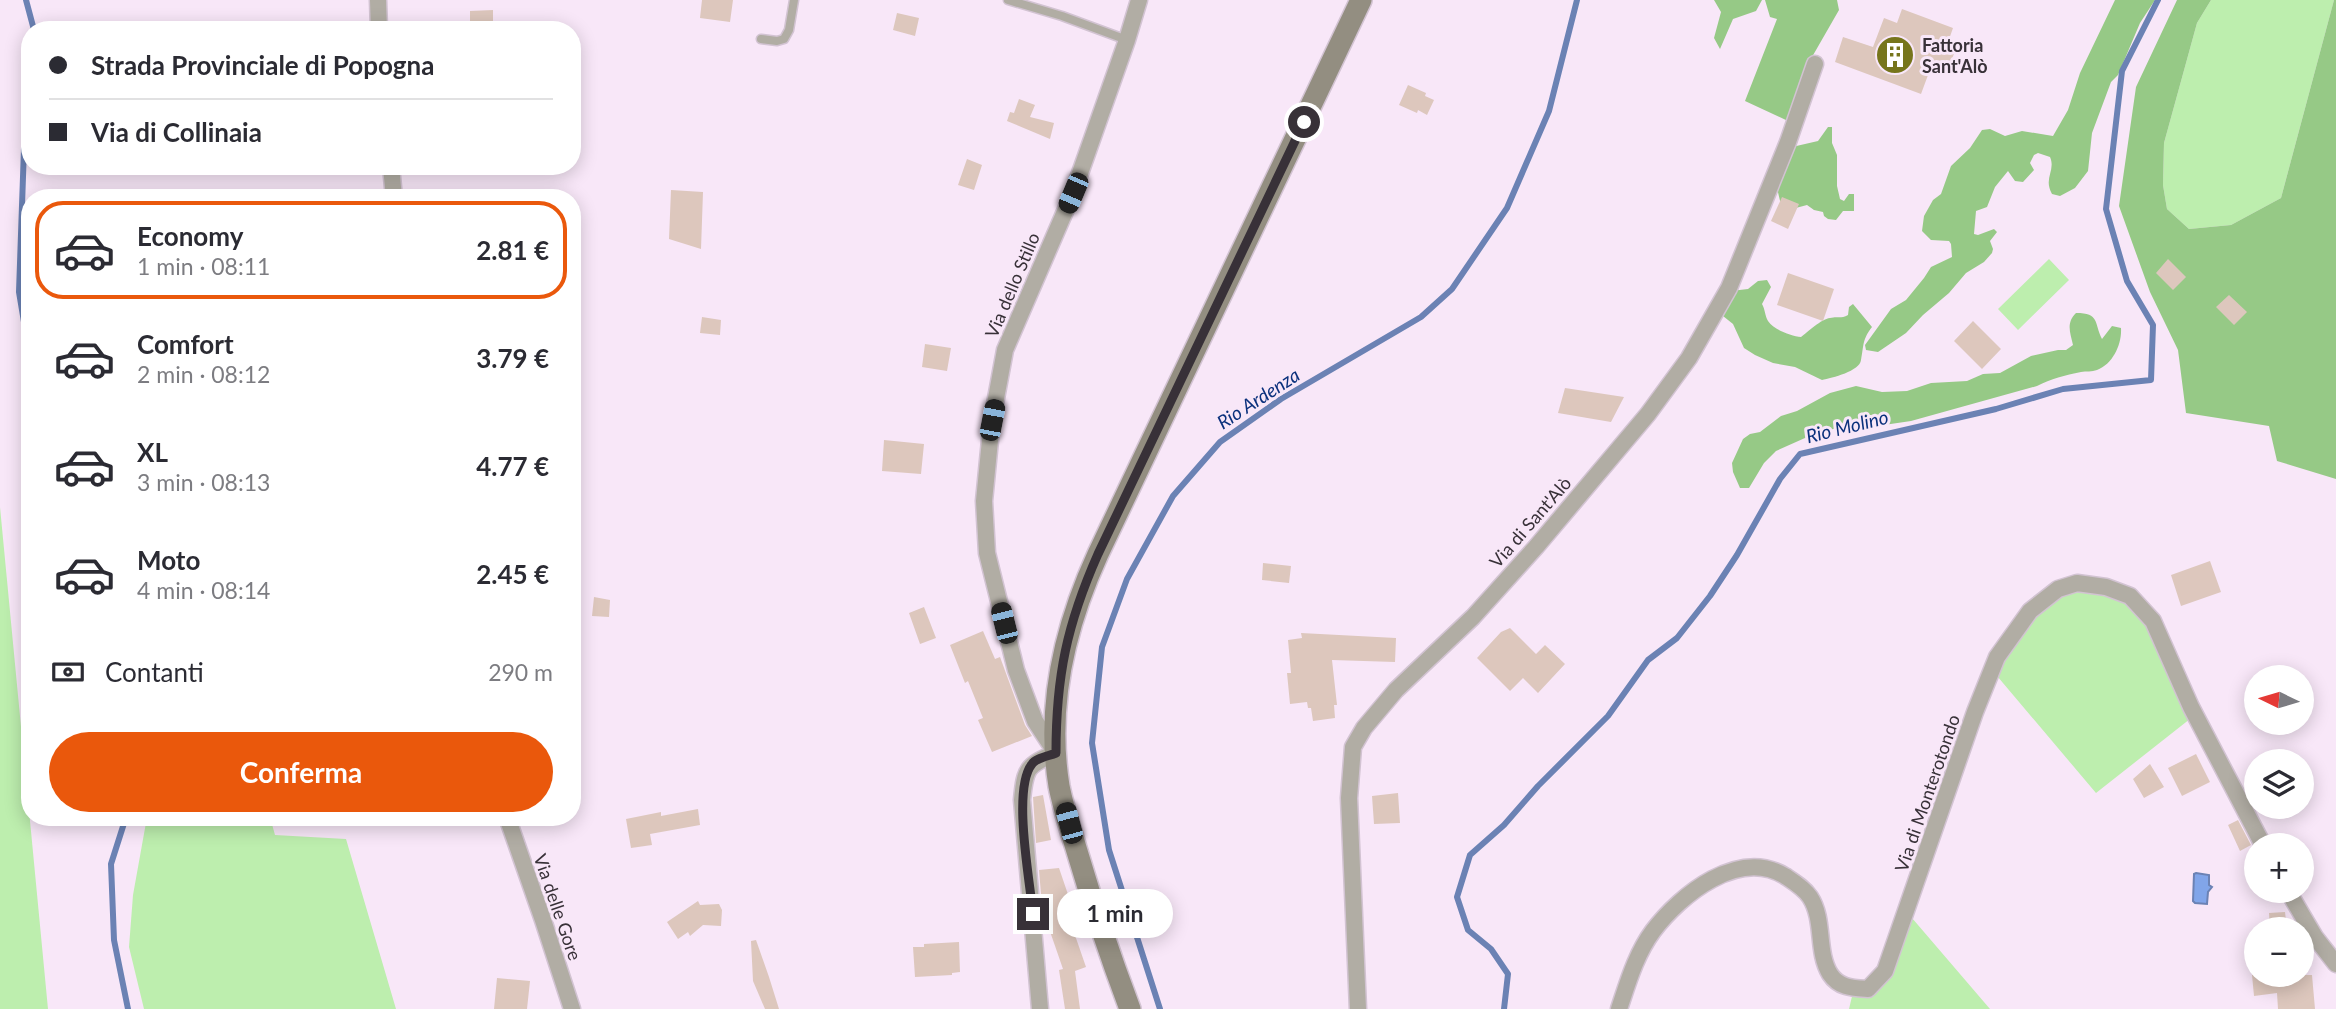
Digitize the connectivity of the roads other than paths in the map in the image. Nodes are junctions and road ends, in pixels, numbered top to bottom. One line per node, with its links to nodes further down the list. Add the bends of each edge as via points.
1 (378, 0): 6 (street)
2 (794, 0): 7 (lane, via 784,39)
3 (1008, 0): 8 (lane)
4 (1139, 0): 8 (street, Via dello Stillo)
5 (1361, 0): 10 (main road, via 1092,567 1058,681)
6 (379, 21)
7 (761, 38)
8 (1127, 40): 10 (street, Via dello Stillo, via 1073,193 1005,350 992,420 984,501 987,553 1016,670 1035,721)
9 (1815, 64): 18 (street, Via di Sant'Alò, via 1729,288 1689,358 1535,547 1473,617 1396,691 1353,747 1349,798)
10 (1056, 753): 16 (street, via 1033,762 1021,800); 17 (main road, via 1059,787 1095,913)
11 (510, 826): 15 (street, Via delle Gore)
12 (2257, 833): 19 (street, Via di Monterotondo, via 2191,707 2153,621 2130,596 2077,583 2058,589 2030,611 1997,657 1885,971 1868,989 1846,988 1831,976 1823,956 1817,911 1809,896 1776,871 1754,867 1719,877 1679,903 1653,931 1636,960)
13 (2295, 903): 14 (street)
14 (2336, 964)
15 (572, 1009)
16 (1040, 1009)
17 (1130, 1009)
18 (1358, 1009)
19 (1619, 1009)

